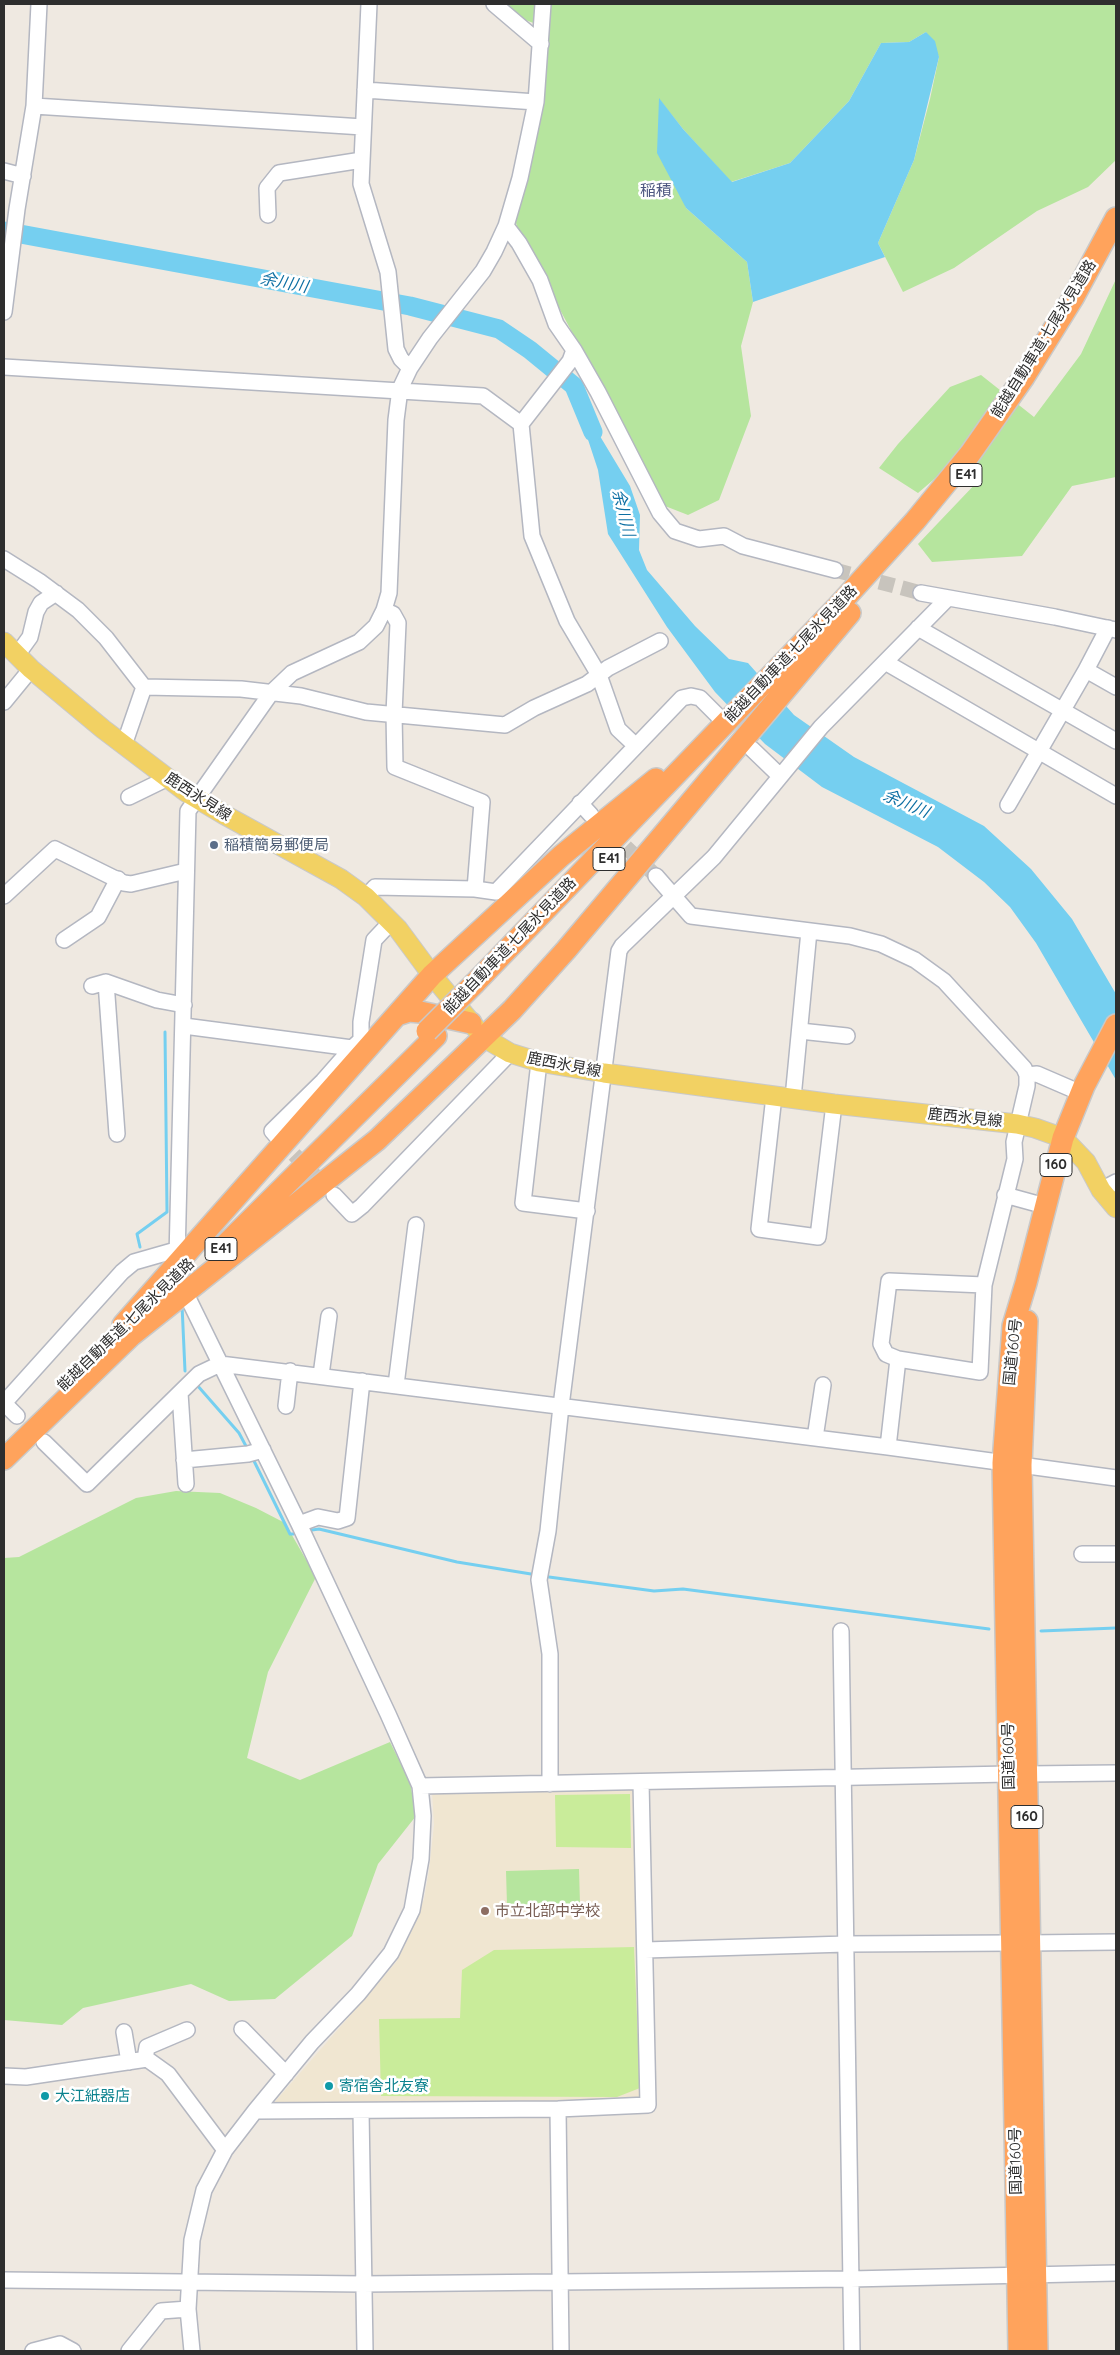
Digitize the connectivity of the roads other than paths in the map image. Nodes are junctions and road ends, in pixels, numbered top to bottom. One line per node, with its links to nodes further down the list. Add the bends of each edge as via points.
1 (39, 4): 8 (street)
2 (369, 4): 6 (street)
3 (494, 4): 5 (street)
4 (542, 4): 5 (street)
5 (541, 44): 7 (street)
6 (365, 90): 7 (street); 9 (street)
7 (536, 102): 15 (street)
8 (34, 106): 9 (street); 12 (street)
9 (363, 128): 10 (street)
10 (362, 160): 13 (street, via 279,173 267,188); 20 (street, via 361,184 388,272 396,349)
11 (4, 171): 12 (street)
12 (23, 176): 17 (street)
13 (268, 215)
14 (1116, 218): 37 (highway, 能越自動車道;七尾氷見道路 / E41, via 1073,298 1024,377 970,454)
15 (506, 226): 18 (street, via 540,280 556,324); 20 (street, via 470,289)
16 (1116, 238): 37 (highway, 能越自動車道;七尾氷見道路 / E41, via 1047,357 993,439 942,506 850,614)
17 (4, 312)
18 (572, 355): 22 (street); 24 (street, via 660,513 675,531 699,539 724,536 743,546)
19 (4, 367): 21 (street)
20 (410, 368): 21 (street)
21 (400, 389): 22 (street, via 483,396); 28 (street, via 389,592)
22 (521, 424): 36 (street, via 532,536 567,620)
23 (4, 559): 25 (street)
24 (835, 570)
25 (56, 593): 32 (street, via 41,603 30,637); 38 (street, via 106,638)
26 (921, 593): 27 (street)
27 (947, 599): 29 (street); 30 (street)
28 (384, 610): 40 (street, via 376,626 359,642 292,673); 43 (street, via 393,614 398,623)
29 (918, 628): 33 (street); 42 (street)
30 (1112, 629): 35 (street)
31 (660, 641): 36 (street)
32 (10, 648): 34 (main road, 鹿西氷見線)
33 (885, 662): 48 (street); 49 (street, via 821,727)
34 (31, 669): 41 (street); 46 (main road, 鹿西氷見線)
35 (1086, 670): 39 (street); 42 (street)
36 (598, 675): 43 (street, via 587,684 505,725); 47 (street, via 618,730)
37 (778, 685): 44 (highway, 能越自動車道;七尾氷見道路 / E41)
38 (144, 687): 40 (street); 46 (street)
39 (1116, 687)
40 (271, 693): 43 (street, via 301,696 366,712); 53 (street)
41 (4, 702)
42 (1062, 710): 45 (street); 48 (street)
43 (394, 714): 60 (street, via 395,768 482,802)
44 (737, 731): 47 (street, via 700,698 691,696 682,698); 49 (street); 67 (highway, via 561,856); 72 (highway, via 566,950 512,1010); 98 (highway, 能越自動車道;七尾氷見道路 / E41, via 478,986 286,1186)
45 (1116, 741)
46 (124, 745): 50 (main road, 鹿西氷見線)
47 (636, 746): 54 (street)
48 (1038, 752): 51 (street); 55 (street)
49 (782, 774): 61 (street, via 714,857)
50 (168, 778): 52 (street); 53 (main road, 鹿西氷見線)
51 (1116, 796)
52 (129, 797)
53 (198, 798): 57 (street, via 188,811); 63 (main road, 鹿西氷見線, via 341,878)
54 (580, 803): 56 (street); 60 (street, via 496,892)
55 (1008, 805)
56 (591, 815)
57 (186, 870): 59 (street, via 132,884); 68 (street)
58 (656, 876): 61 (street)
59 (118, 880): 62 (street, via 55,849); 66 (street, via 98,917)
60 (475, 889): 63 (street, via 375,887)
61 (674, 895): 65 (street, via 691,916); 78 (street, via 619,951)
62 (4, 896)
63 (366, 897): 64 (main road, 鹿西氷見線)
64 (391, 922): 67 (main road, 鹿西氷見線); 75 (street, via 374,940 361,1040)
65 (809, 931): 73 (street); 79 (street, via 881,944 915,960 944,981)
66 (64, 940)
67 (432, 975): 69 (highway); 72 (main road, 鹿西氷見線)
68 (184, 1005): 71 (street); 85 (street, via 99,984)
69 (397, 1015): 72 (highway, via 420,1012); 98 (highway)
70 (1116, 1025): 80 (highway, 国道160号 / 160)
71 (184, 1026): 75 (street); 109 (street, via 177,1254 134,1262 122,1272 4,1403)
72 (477, 1030): 76 (main road, 鹿西氷見線); 98 (highway, via 457,1064 377,1140)
73 (800, 1031): 74 (street); 82 (street)
74 (847, 1036)
75 (352, 1048): 86 (street, via 272,1131)
76 (510, 1053): 77 (main road, 鹿西氷見線); 89 (street, via 362,1206 352,1214)
77 (539, 1062): 78 (main road, 鹿西氷見線); 93 (street, via 523,1202)
78 (604, 1073): 81 (main road, 鹿西氷見線); 93 (street)
79 (1027, 1075): 80 (street, via 1037,1074); 84 (street)
80 (1081, 1093): 87 (highway, 国道160号 / 160)
81 (774, 1096): 82 (main road, 鹿西氷見線); 83 (street, via 759,1229 818,1237)
82 (793, 1098): 83 (main road, 鹿西氷見線)
83 (834, 1104): 84 (main road, 鹿西氷見線)
84 (1017, 1124): 87 (main road, 鹿西氷見線); 90 (street, via 1015,1159)
85 (117, 1134)
86 (278, 1138)
87 (1063, 1138): 88 (main road, 鹿西氷見線); 91 (highway, 国道160号 / 160)
88 (1109, 1186): 92 (main road, 鹿西氷見線)
89 (334, 1195)
90 (1005, 1195): 91 (street); 95 (street)
91 (1045, 1206): 117 (highway, 国道160号 / 160, via 1026,1283 1027,1329)
92 (1116, 1208)
93 (586, 1211): 108 (street)
94 (416, 1225): 104 (street)
95 (984, 1285): 99 (street, via 980,1372); 99 (street, via 889,1281 881,1344 886,1354)
96 (188, 1298): 100 (street)
97 (329, 1316): 102 (street)
98 (126, 1332): 112 (highway, 能越自動車道;七尾氷見道路 / E41); 115 (highway, 能越自動車道;七尾氷見道路 / E41)
99 (898, 1359): 113 (street)
100 (220, 1364): 101 (street); 106 (street, via 199,1374); 114 (street)
101 (290, 1371): 102 (street); 107 (street)
102 (321, 1375): 103 (street)
103 (362, 1381): 104 (street); 120 (street, via 347,1518 338,1521 318,1517)
104 (396, 1385): 108 (street)
105 (823, 1385): 110 (street)
106 (180, 1393): 111 (street, via 87,1484); 116 (street)
107 (286, 1406)
108 (561, 1406): 110 (street); 128 (street, via 548,1531 539,1580 550,1654)
109 (17, 1416)
110 (815, 1438): 113 (street)
111 (44, 1442)
112 (4, 1445)
113 (888, 1447): 117 (street)
114 (263, 1450): 116 (street); 120 (street)
115 (4, 1459)
116 (184, 1460): 119 (street)
117 (1012, 1464): 118 (street); 125 (highway, 国道160号 / 160)
118 (1116, 1478)
119 (186, 1484)
120 (299, 1524): 129 (street)
121 (1082, 1554): 122 (street)
122 (1116, 1554)
123 (842, 1631): 126 (street)
124 (1116, 1773): 125 (street)
125 (1018, 1774): 126 (street); 131 (highway, 国道160号 / 160)
126 (844, 1778): 127 (street); 132 (street)
127 (641, 1782): 128 (street); 133 (street)
128 (550, 1784): 129 (street)
129 (420, 1786): 139 (street, via 423,1816 421,1859 412,1910 391,1953)
130 (1116, 1942): 131 (street)
131 (1020, 1943): 132 (street); 146 (highway, 国道160号 / 160)
132 (846, 1944): 133 (street); 147 (street)
133 (645, 1950): 141 (street, via 648,2105)
134 (242, 2029): 139 (street)
135 (187, 2030): 137 (street, via 147,2047)
136 (124, 2032): 138 (street)
137 (145, 2059): 138 (street); 144 (street, via 168,2074)
138 (129, 2062): 140 (street, via 26,2077)
139 (286, 2074): 143 (street)
140 (4, 2076)
141 (558, 2109): 142 (street); 150 (street)
142 (360, 2110): 143 (street); 151 (street)
143 (255, 2111): 144 (street)
144 (225, 2150): 149 (street, via 204,2190 192,2240)
145 (1116, 2273): 146 (street)
146 (1027, 2275): 147 (street); 160 (highway, 国道160号 / 160); 161 (highway, 国道160号 / 160)
147 (850, 2279): 150 (street); 159 (street)
148 (4, 2280): 149 (street)
149 (188, 2282): 151 (street); 152 (street)
150 (560, 2282): 151 (street); 158 (street)
151 (363, 2284): 157 (street)
152 (188, 2309): 155 (street, via 161,2311); 156 (street)
153 (33, 2351): 154 (street, via 60,2344)
154 (73, 2351)
155 (129, 2351)
156 (192, 2351)
157 (365, 2351)
158 (561, 2351)
159 (852, 2351)
160 (1019, 2351)
161 (1037, 2351)

